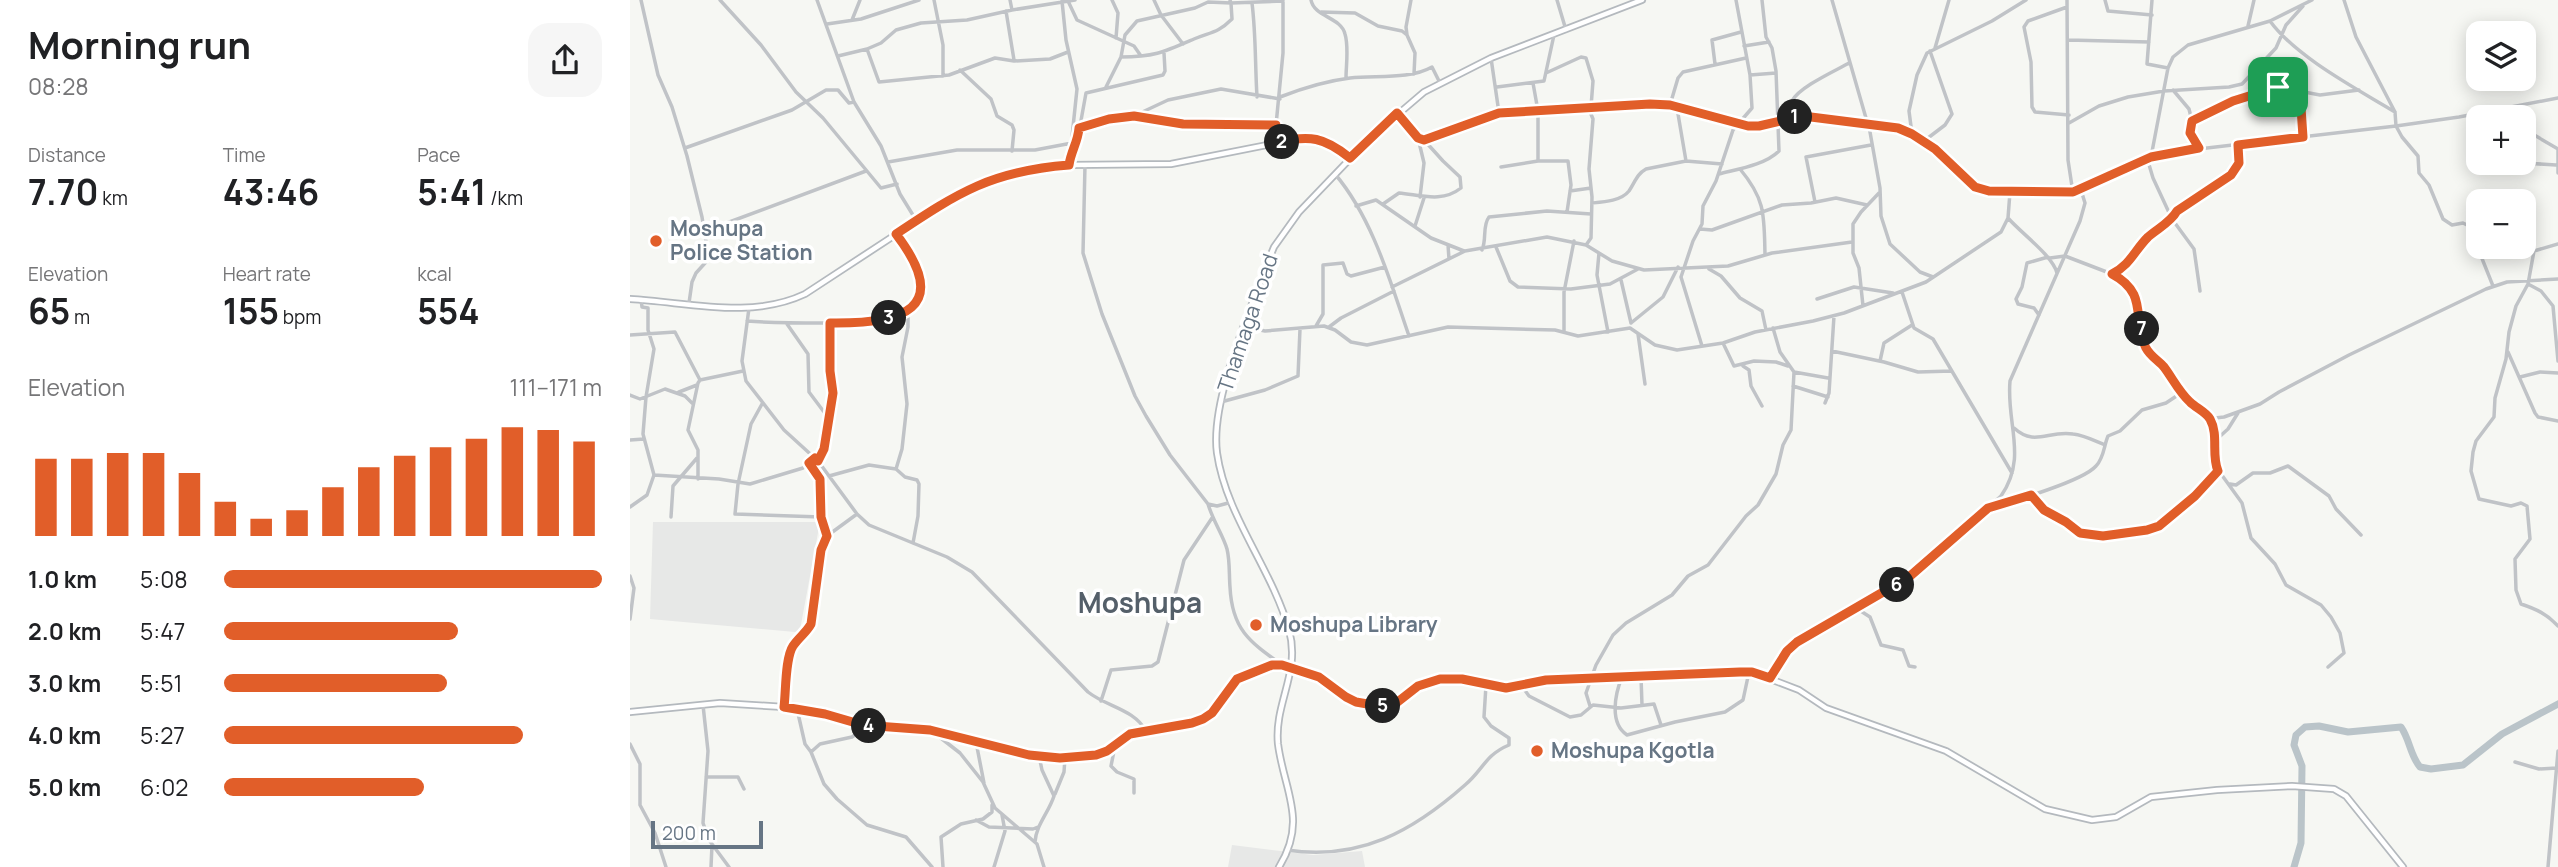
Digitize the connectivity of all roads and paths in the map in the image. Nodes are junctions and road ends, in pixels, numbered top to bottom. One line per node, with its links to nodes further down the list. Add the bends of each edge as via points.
1 (641, 0): 120 (street, via 659,75)
2 (720, 0): 89 (street)
3 (817, 0): 42 (street)
4 (860, 0): 39 (street)
5 (916, 0): 39 (street)
6 (934, 0): 41 (street)
7 (1010, 0): 35 (street)
8 (1075, 0): 30 (street)
9 (1112, 0): 49 (street, via 1118,15)
10 (1154, 0): 37 (street)
11 (1311, 0): 36 (street)
12 (1411, 0): 47 (street)
13 (1558, 0): 44 (street)
14 (1622, 0): 34 (street)
15 (1642, 0): 34 (street, Thamaga Road)
16 (1736, 0): 45 (street)
17 (1762, 0): 52 (street)
18 (1832, 0): 67 (street)
19 (1950, 0): 57 (street)
20 (2026, 0): 57 (street)
21 (2067, 0): 33 (street)
22 (2105, 0): 38 (street, via 2108,11)
23 (2152, 0): 38 (street)
24 (2255, 0): 43 (street)
25 (2312, 0): 32 (street)
26 (2344, 0): 95 (street, via 2356,37)
27 (1062, 1): 30 (street); 35 (street); 59 (street)
28 (1230, 1): 31 (street); 37 (street, via 1212,1); 54 (street, via 1232,19 1219,31)
29 (1283, 1): 31 (street); 86 (street)
30 (1068, 2): 49 (street, via 1077,20)
31 (1252, 3): 85 (street)
32 (2303, 6): 40 (street); 48 (street)
33 (2067, 7): 50 (street); 98 (street, via 2028,21 2024,27 2032,107 2035,112)
34 (1621, 8): 44 (street, Thamaga Road)
35 (1009, 10): 41 (street, via 985,18); 66 (street)
36 (1321, 12): 47 (street, via 1355,13); 76 (street, via 1345,33)
37 (1161, 15): 51 (street, via 1135,22); 54 (street)
38 (2152, 15): 53 (street)
39 (852, 20): 42 (street)
40 (2270, 21): 43 (street); 48 (street)
41 (940, 22): 56 (street, via 896,30); 75 (street)
42 (827, 24): 61 (street)
43 (2248, 26): 69 (street, via 2188,45)
44 (1566, 30): 46 (street, Thamaga Road)
45 (1741, 32): 55 (street); 68 (street, via 1712,40)
46 (1554, 34): 64 (street, Thamaga Road); 71 (street)
47 (1407, 35): 73 (street, via 1415,53)
48 (2281, 36): 81 (street, via 2276,48 2242,84); 82 (street)
49 (1116, 38): 51 (street)
50 (2068, 40): 53 (street); 98 (street)
51 (1124, 41): 62 (street); 63 (street)
52 (1769, 42): 55 (street); 72 (street)
53 (2149, 42): 69 (street, via 2147,64)
54 (1183, 44): 60 (street)
55 (1744, 46): 65 (street)
56 (867, 49): 61 (street); 75 (street, via 879,82)
57 (1935, 49): 58 (street)
58 (1930, 51): 110 (street, via 1912,93); 115 (street, via 1952,114)
59 (1069, 52): 66 (street, via 1053,59); 119 (street, via 1077,89)
60 (1164, 53): 63 (street); 79 (street, via 1163,75)
61 (838, 56): 88 (street)
62 (1121, 57): 63 (street); 79 (street)
63 (1142, 57)
64 (1491, 58): 77 (street, Thamaga Road); 80 (street)
65 (1746, 58): 68 (street); 74 (street)
66 (1014, 61): 70 (street, via 995,58)
67 (1849, 63): 101 (street, via 1795,96); 106 (street)
68 (1715, 64): 90 (street, via 1680,74)
69 (2168, 68): 83 (street)
70 (960, 70): 75 (street); 123 (street, via 991,99 996,116 1012,125)
71 (1546, 73): 78 (street, via 1544,81); 92 (street, via 1586,58 1593,81)
72 (1776, 73): 74 (street); 102 (street)
73 (1414, 74): 76 (street); 77 (street, via 1433,67)
74 (1750, 75): 104 (street, via 1752,108)
75 (943, 76)
76 (1346, 78): 86 (street)
77 (1440, 83): 96 (street, Thamaga Road)
78 (1533, 83): 80 (street); 94 (street)
79 (1106, 87): 109 (street, via 1086,93)
80 (1497, 87): 97 (street)
81 (2173, 90): 83 (street); 103 (street, via 2187,105)
82 (2359, 90): 84 (street, via 2320,96); 95 (street)
83 (2164, 91): 105 (street, via 2099,106); 125 (street)
84 (2300, 93): 103 (street, via 2278,87 2233,101); 112 (street)
85 (1257, 96): 86 (street); 100 (street, via 1221,89 1168,100)
86 (1280, 98): 107 (street)
87 (2558, 98): 91 (street)
88 (854, 102): 89 (street, via 833,89); 128 (street)
89 (806, 103): 120 (street); 136 (street)
90 (1670, 105): 92 (street); 93 (street)
91 (2516, 105)
92 (1590, 107): 94 (street); 141 (street)
93 (1677, 107): 104 (street); 127 (street)
94 (1538, 111): 97 (street); 126 (street)
95 (2395, 112): 108 (street)
96 (1397, 113): 113 (street); 124 (street, Thamaga Road)
97 (1499, 113): 114 (street)
98 (2069, 115): 105 (street)
99 (2466, 115): 108 (street)
100 (1134, 116): 107 (street, via 1183,124); 109 (street)
101 (1788, 118): 102 (street); 106 (street)
102 (1777, 121): 104 (street, via 1759,126); 135 (street, via 1778,153)
103 (2192, 121): 121 (street, via 2190,133)
104 (1737, 123): 129 (street)
105 (2069, 123): 146 (street)
106 (1868, 124): 110 (street); 117 (street)
107 (1276, 125): 116 (street)
108 (2396, 126): 112 (street); 190 (street, via 2416,151 2419,173 2443,219 2448,224 2469,226)
109 (1079, 128): 119 (street)
110 (1912, 134): 115 (street)
111 (2536, 136): 122 (street)
112 (2303, 137): 118 (street)
113 (1418, 138): 114 (street); 147 (street, via 1424,163)
114 (1424, 140): 147 (street, via 1461,177 1462,184 1456,192)
115 (1924, 141): 145 (street, via 1975,187)
116 (1278, 142): 124 (street, via 1317,139); 132 (street, via 1171,164)
117 (1871, 145): 144 (street); 148 (street, via 1806,158)
118 (2238, 145): 121 (street); 157 (street, via 2239,163 2231,175 2178,210)
119 (1072, 146): 123 (street); 131 (street)
120 (685, 148): 161 (street)
121 (2199, 148): 125 (street)
122 (2558, 150): 133 (street)
123 (1012, 151): 128 (street, via 957,150)
124 (1350, 158): 138 (street, Thamaga Road)
125 (2149, 158): 142 (street); 157 (street)
126 (1538, 161): 134 (street); 143 (street, via 1568,161)
127 (1686, 161): 129 (street); 149 (street, via 1643,170 1622,197)
128 (888, 162): 140 (street)
129 (1723, 164): 139 (street)
130 (2536, 164): 133 (street)
131 (1069, 165): 132 (street); 158 (street, via 991,178)
132 (1085, 165): 275 (street, via 1083,253 1102,314 1146,416)
133 (2556, 165): 137 (street)
134 (1501, 167)
135 (1740, 169): 139 (street); 153 (street, via 1757,192)
136 (866, 171): 140 (street, via 881,188); 161 (street)
137 (2558, 173)
138 (1335, 174): 152 (street); 213 (street, Thamaga Road, via 1274,247)
139 (1719, 174): 160 (street, via 1703,206)
140 (897, 184): 158 (street)
141 (1591, 188): 143 (street); 149 (street)
142 (2081, 190): 146 (street); 173 (street, via 2084,212)
143 (1570, 191): 154 (street)
144 (1879, 192): 151 (street); 184 (street, via 1891,247)
145 (2010, 192): 146 (street); 156 (street)
146 (2073, 192)
147 (1422, 197): 150 (street, via 1399,193); 159 (street)
148 (1815, 202): 151 (street, via 1839,198); 153 (street)
149 (1592, 203): 155 (street)
150 (1383, 204): 152 (street, via 1374,199); 159 (street)
151 (1867, 205): 164 (street, via 1853,224)
152 (1356, 206): 176 (street)
153 (1762, 211): 160 (street, via 1716,230); 172 (street)
154 (1567, 212): 155 (street); 169 (street, via 1489,218)
155 (1591, 214): 167 (street, via 1591,238)
156 (2008, 218): 174 (street); 184 (street, via 2001,232)
157 (2172, 219): 183 (street, via 2147,238 2127,265); 195 (street, via 2197,254)
158 (916, 220): 162 (street)
159 (1415, 226): 166 (street)
160 (1700, 229): 178 (street)
161 (705, 231): 200 (street, via 706,262 696,273)
162 (896, 234): 202 (street, via 805,294); 204 (street, via 913,256 922,283)
163 (1574, 241): 167 (street); 168 (street, via 1548,237); 192 (street)
164 (1853, 242): 172 (street); 191 (street)
165 (2558, 244): 180 (street, via 2535,251)
166 (1448, 245): 170 (street); 175 (street)
167 (1586, 245): 171 (street)
168 (1496, 247): 169 (street); 192 (street, via 1515,285)
169 (1482, 250): 170 (street)
170 (1465, 251): 175 (street)
171 (1599, 253): 181 (street); 189 (street)
172 (1765, 255): 179 (street)
173 (2065, 256): 174 (street); 182 (street); 183 (street)
174 (2049, 257): 182 (street); 205 (street, via 2027,263 2016,299)
175 (1449, 259): 193 (street)
176 (1385, 267): 193 (street); 211 (street, via 1351,276 1343,263 1323,265 1323,314)
177 (1678, 267): 178 (street); 181 (street); 212 (street, via 1663,297)
178 (1686, 267): 179 (street); 225 (street, via 1681,282)
179 (1707, 267): 217 (street, via 1740,298 1762,311)
180 (2531, 268): 185 (street); 188 (street)
181 (1638, 269): 187 (street)
182 (2057, 273): 205 (street)
183 (2112, 274): 243 (street, via 2130,286 2146,347)
184 (1933, 277): 194 (street)
185 (2544, 279): 186 (street); 188 (street)
186 (2558, 279)
187 (1621, 280): 189 (street); 212 (street)
188 (2528, 282): 190 (street); 203 (street); 226 (street, via 2516,306)
189 (1598, 286): 192 (street); 219 (street)
190 (2493, 286): 252 (street)
191 (1860, 287): 196 (street); 199 (street); 201 (street)
192 (1565, 288): 218 (street)
193 (1393, 289): 214 (street); 223 (street)
194 (1902, 291): 196 (street); 210 (street)
195 (2200, 291)
196 (1896, 294): 201 (street)
197 (630, 299): 198 (street)
198 (641, 299): 200 (street); 222 (street, via 641,306 648,308)
199 (1817, 299)
200 (689, 303): 202 (street)
201 (1863, 306): 206 (street)
202 (749, 309): 207 (street)
203 (2556, 309): 231 (street)
204 (908, 311): 208 (street, via 881,320); 264 (street, via 902,357 906,404)
205 (2039, 315): 256 (street, via 2010,381)
206 (1834, 316): 215 (street); 227 (street)
207 (747, 321): 209 (street); 235 (street)
208 (830, 323): 209 (street); 254 (street, via 833,388)
209 (787, 324): 254 (street, via 808,354 809,392)
210 (1912, 325): 230 (street, via 1884,343); 234 (street, via 1933,339)
211 (1316, 326): 214 (street); 216 (street)
212 (1632, 326): 219 (street); 220 (street)
213 (1245, 327): 216 (street); 247 (street, Thamaga Road)
214 (1329, 327): 223 (street, via 1359,344)
215 (1773, 328): 217 (street); 228 (street)
216 (1300, 329): 247 (street, via 1298,376)
217 (1766, 330): 224 (street)
218 (1564, 331): 219 (street, via 1578,336); 223 (street, via 1448,327)
219 (1608, 332)
220 (1637, 332): 225 (street, via 1671,350); 240 (street)
221 (630, 335): 222 (street)
222 (650, 335): 239 (street, via 675,332); 245 (street, via 654,349)
223 (1409, 336)
224 (1723, 343): 225 (street); 232 (street, via 1732,365)
225 (1702, 346)
226 (2507, 350): 237 (street); 288 (street, via 2494,417 2476,441 2471,471 2479,499 2527,506 2530,539 2515,559 2517,593 2521,604 2536,608)
227 (1832, 351): 230 (street); 238 (street)
228 (1780, 352): 229 (street); 233 (street)
229 (1768, 361): 232 (street, via 1754,360); 233 (street)
230 (1880, 361): 234 (street, via 1918,372)
231 (2558, 361)
232 (1741, 366): 251 (street, via 1749,370 1751,386)
233 (1792, 369): 238 (street); 241 (street)
234 (1952, 370): 267 (street)
235 (743, 371): 239 (street); 250 (street)
236 (2558, 373): 237 (street)
237 (2520, 377): 255 (street, via 2536,415)
238 (1828, 378): 246 (street)
239 (699, 382): 242 (street); 248 (street)
240 (1645, 384)
241 (1793, 385): 246 (street); 296 (street, via 1790,432 1776,474 1758,505 1708,565 1618,630)
242 (677, 392): 245 (street, via 665,389); 248 (street)
243 (2181, 393): 253 (street); 260 (street, via 2142,410 2108,436)
244 (630, 395): 245 (street)
245 (646, 397): 257 (street)
246 (1828, 397): 249 (street)
247 (1221, 402): 274 (street, Thamaga Road, via 1217,453)
248 (692, 403): 261 (street, via 688,430)
249 (1825, 403)
250 (762, 404): 262 (street); 271 (street, via 751,424)
251 (1762, 406)
252 (2239, 411): 253 (street); 259 (street)
253 (2209, 416): 259 (street)
254 (827, 417): 262 (street, via 824,449)
255 (2558, 421)
256 (2012, 426): 260 (street, via 2027,437 2072,433); 267 (street)
257 (644, 439): 258 (street); 266 (street)
258 (630, 440)
259 (2216, 440): 265 (street)
260 (2105, 445): 273 (street, via 2098,463 2088,472)
261 (699, 456): 269 (street); 270 (street)
262 (816, 459): 263 (street); 268 (street)
263 (809, 463): 271 (street, via 791,473); 280 (street, via 820,479)
264 (896, 469): 268 (street, via 869,465); 284 (street, via 919,484)
265 (2218, 471): 272 (street); 273 (street, via 2159,526 2103,536 2080,533 2044,510)
266 (654, 475): 269 (street); 276 (street, via 647,495)
267 (2013, 475): 277 (street)
268 (829, 476): 278 (street)
269 (680, 478): 270 (street); 279 (street, via 671,493)
270 (698, 479): 271 (street)
271 (738, 484): 280 (street, via 737,515)
272 (2230, 485): 282 (street, via 2253,473 2288,466 2329,496); 291 (street, via 2242,503 2256,545 2275,564 2286,585 2321,605 2340,633 2343,653)
273 (2031, 495): 277 (street)
274 (1232, 502): 275 (street); 292 (street, Thamaga Road, via 1282,610 1292,644)
275 (1208, 504): 281 (street)
276 (630, 507)
277 (1988, 508): 286 (street, via 1909,577)
278 (857, 514): 283 (street); 284 (street, via 869,525)
279 (671, 517)
280 (821, 517): 283 (street)
281 (1212, 518): 289 (street, via 1227,550 1232,608 1239,627 1250,642); 300 (street, via 1184,560 1158,662 1111,670)
282 (2361, 535)
283 (827, 536): 304 (street, via 811,624 789,656)
284 (913, 543): 300 (street, via 972,572)
285 (630, 576): 287 (street, via 634,587)
286 (1856, 608): 290 (street, via 1870,617 1881,645 1902,650 1909,666); 297 (street, via 1797,642)
287 (630, 619)
288 (2558, 626)
289 (1282, 665): 292 (street); 311 (street, via 1237,679 1203,719)
290 (1915, 667)
291 (2328, 667)
292 (1292, 670): 298 (street, via 1319,677 1356,702 1379,706 1395,704 1418,686 1440,679); 334 (street, Thamaga Road, via 1278,735 1294,816)
293 (1749, 672): 295 (street); 297 (street); 308 (street, via 1743,700 1725,712)
294 (1623, 675): 295 (street); 296 (street); 305 (street)
295 (1641, 675): 302 (street)
296 (1591, 677): 299 (street); 303 (street, via 1586,696)
297 (1770, 678): 343 (street, via 1826,708 1946,751 2045,809 2092,820 2116,817 2151,797 2291,786 2334,789 2346,796)
298 (1486, 685): 299 (street); 334 (street, via 1486,722 1510,741 1485,760 1466,784 1399,833 1377,843 1312,852)
299 (1521, 685): 303 (street, via 1529,696 1566,716 1576,717)
300 (1101, 701): 311 (street, via 1137,718)
301 (703, 705): 304 (street); 307 (street); 321 (street)
302 (1642, 705): 305 (street); 308 (street, via 1655,705)
303 (1590, 706): 305 (street)
304 (784, 707): 306 (street)
305 (1616, 708): 308 (street, via 1617,723 1625,734)
306 (797, 709): 309 (street); 316 (street)
307 (630, 712)
308 (1661, 725)
309 (869, 726): 310 (street); 316 (street, via 852,737 820,744)
310 (930, 730): 312 (street); 322 (street, via 954,748)
311 (1146, 731): 314 (street, via 1130,734)
312 (976, 742): 317 (street); 322 (street)
313 (630, 744): 335 (street, via 640,764 640,805)
314 (1116, 744): 318 (street, via 1096,755); 324 (street, via 1111,766 1134,779)
315 (2558, 751): 320 (street)
316 (811, 752): 338 (street, via 824,784 843,806 872,827 906,837)
317 (1039, 756): 318 (street); 325 (street)
318 (1065, 757): 325 (street)
319 (2515, 762): 320 (street)
320 (2557, 769): 344 (street)
321 (706, 777): 323 (street, via 738,777); 333 (street, via 703,823)
322 (984, 785): 326 (street)
323 (744, 789)
324 (1134, 793)
325 (1054, 796): 331 (street)
326 (992, 804): 327 (street); 328 (street, via 990,814)
327 (1002, 815): 329 (street); 330 (street)
328 (976, 820): 329 (street, via 989,827); 339 (street, via 942,836)
329 (1004, 826): 330 (street); 340 (street)
330 (1015, 827): 331 (street); 332 (street)
331 (1038, 827): 332 (street)
332 (1035, 842): 341 (street)
333 (712, 845): 336 (street); 337 (street)
334 (1287, 850): 342 (street, Thamaga Road)
335 (666, 867)
336 (711, 867)
337 (729, 867)
338 (932, 867)
339 (943, 867)
340 (993, 867)
341 (1044, 867)
342 (1279, 867)
343 (2403, 867)
344 (2548, 867)

